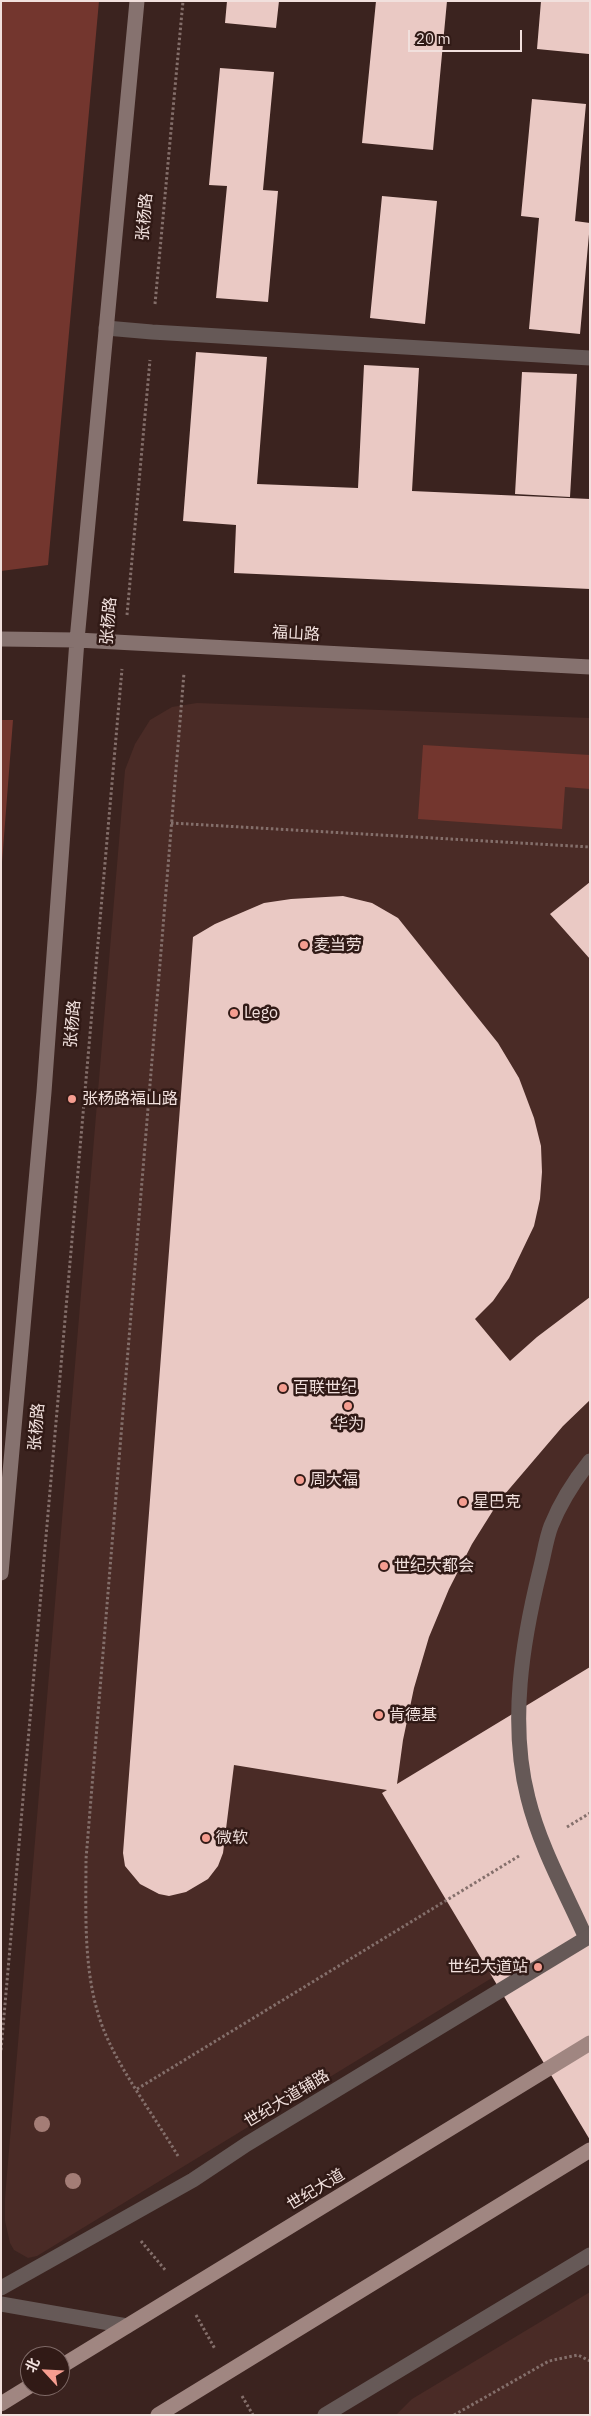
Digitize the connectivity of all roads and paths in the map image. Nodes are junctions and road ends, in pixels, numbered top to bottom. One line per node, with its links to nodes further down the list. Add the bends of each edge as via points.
1 (137, 1): 3 (main road, 张杨路)
2 (183, 1): 4 (path, 张杨路)
3 (106, 328): 4 (street); 7 (main road, 张杨路)
4 (152, 332): 5 (street); 8 (path, 张杨路)
5 (590, 358)
6 (1, 639): 7 (main road, 福山路)
7 (77, 640): 8 (main road, 福山路); 14 (main road, 张杨路, via 44,1092)
8 (125, 642): 9 (main road, 福山路); 19 (path, 张杨路)
9 (186, 646): 10 (main road, 福山路); 11 (path)
10 (590, 667)
11 (171, 823): 12 (path); 20 (path, via 86,1859 86,1932 94,1997 109,2042)
12 (590, 847)
13 (590, 1460): 16 (street, via 569,1489 551,1527 531,1607 519,1692 522,1765 528,1798)
14 (1, 1573)
15 (590, 1813): 16 (path)
16 (543, 1842): 17 (street); 20 (path)
17 (588, 1937): 22 (street, 世纪大道辅路)
18 (590, 2043): 26 (main road, 世纪大道)
19 (1, 2050)
20 (137, 2089): 22 (path)
21 (590, 2150): 31 (main road)
22 (193, 2180): 24 (street, 世纪大道辅路)
23 (590, 2255): 32 (street)
24 (1, 2288)
25 (1, 2304): 26 (street)
26 (127, 2326): 27 (main road, 世纪大道)
27 (70, 2361)
28 (590, 2361): 33 (path, via 578,2355 549,2361)
29 (20, 2392): 30 (main road)
30 (1, 2404)
31 (158, 2415)
32 (325, 2415)
33 (454, 2415)

